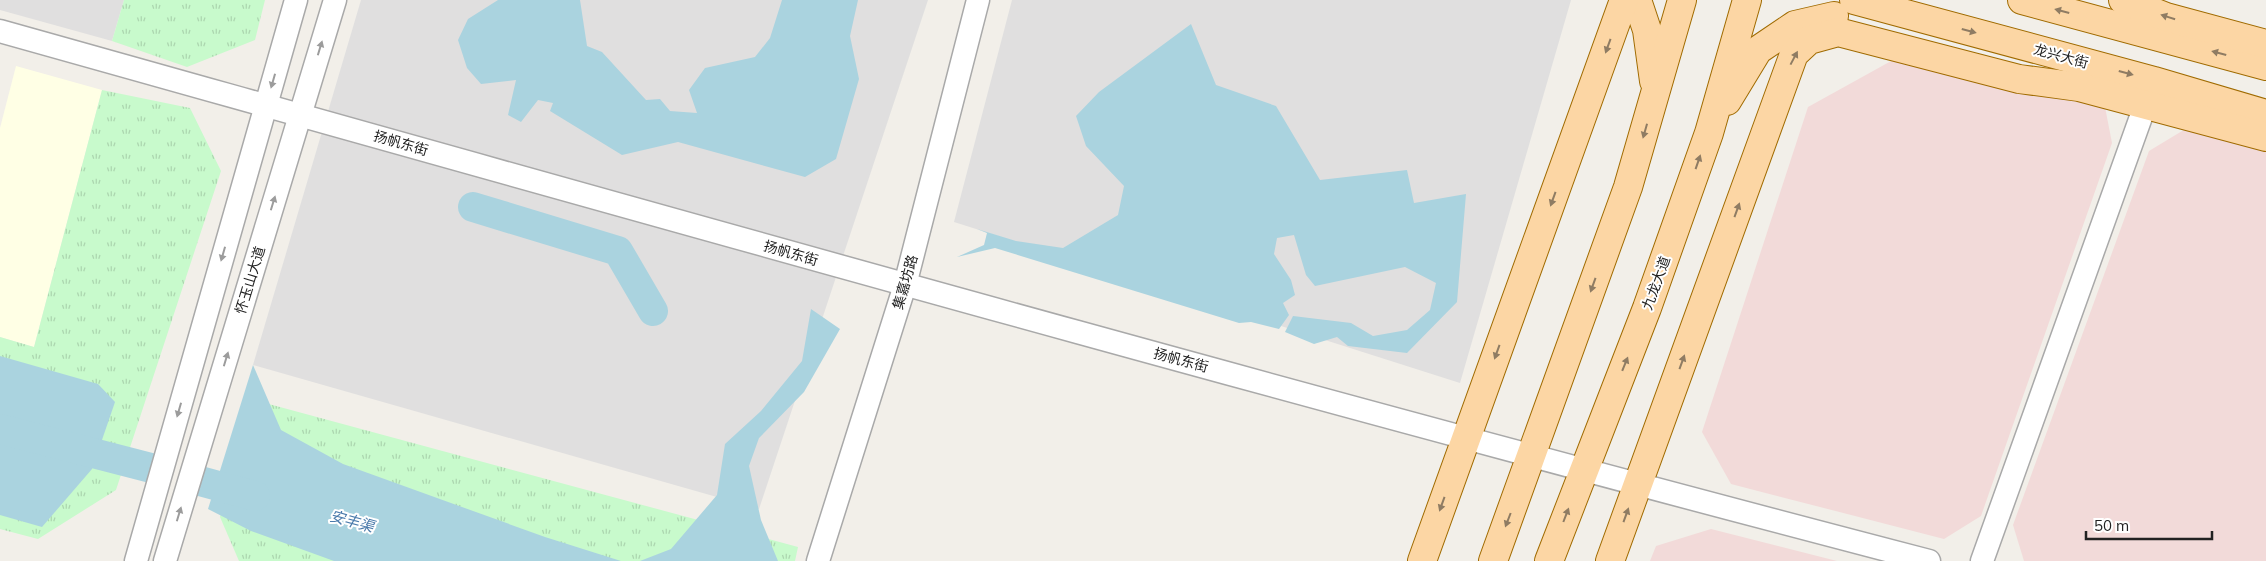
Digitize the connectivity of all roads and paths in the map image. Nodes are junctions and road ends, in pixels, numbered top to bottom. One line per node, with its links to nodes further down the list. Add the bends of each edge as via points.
1 (296, 0): 17 (street, one-way to 17)
2 (335, 0): 19 (street, 怀玉山大道, one-way to 2)
3 (978, 0): 22 (street, 集嘉坊路)
4 (1624, 0): 23 (main road, one-way to 23)
5 (1637, 0): 15 (main road, via 1647,30)
6 (1682, 0): 15 (main road)
7 (1747, 0): 20 (main road, 九龙大道)
8 (1854, 0): 11 (main road, 龙兴大街)
9 (2022, 0): 14 (main road, one-way to 9)
10 (2123, 0): 13 (main road, one-way to 10, via 2166,17)
11 (1932, 21): 16 (main road, 龙兴大街, one-way to 16); 20 (main road, via 1849,12 1795,25 1758,50)
12 (0, 31): 17 (street, 扬帆东街)
13 (2266, 44)
14 (2266, 66)
15 (1656, 93): 24 (main road, one-way to 24, via 1628,187)
16 (2150, 93): 18 (main road, 龙兴大街); 21 (main road); 26 (main road, one-way to 16, via 1794,54 1809,40 1838,32 2019,79); 35 (street)
17 (266, 106): 19 (street, 扬帆东街); 27 (street, one-way to 27)
18 (2266, 114)
19 (300, 115): 22 (street, 扬帆东街); 28 (street, 怀玉山大道, one-way to 19)
20 (1709, 133): 25 (main road, 九龙大道, one-way to 20, via 1647,308)
21 (2266, 137)
22 (905, 285): 23 (street, 扬帆东街); 29 (street, 集嘉坊路)
23 (1466, 438): 24 (street, 扬帆东街); 30 (main road, one-way to 30)
24 (1532, 456): 25 (street, 扬帆东街); 31 (main road, one-way to 31)
25 (1583, 471): 26 (street, 扬帆东街); 32 (main road, 九龙大道, one-way to 25)
26 (1637, 485): 33 (main road, one-way to 26); 34 (street, 扬帆东街)
27 (136, 561)
28 (165, 561)
29 (818, 561)
30 (1422, 561)
31 (1493, 561)
32 (1549, 561)
33 (1610, 561)
34 (1929, 561)
35 (1982, 561)

